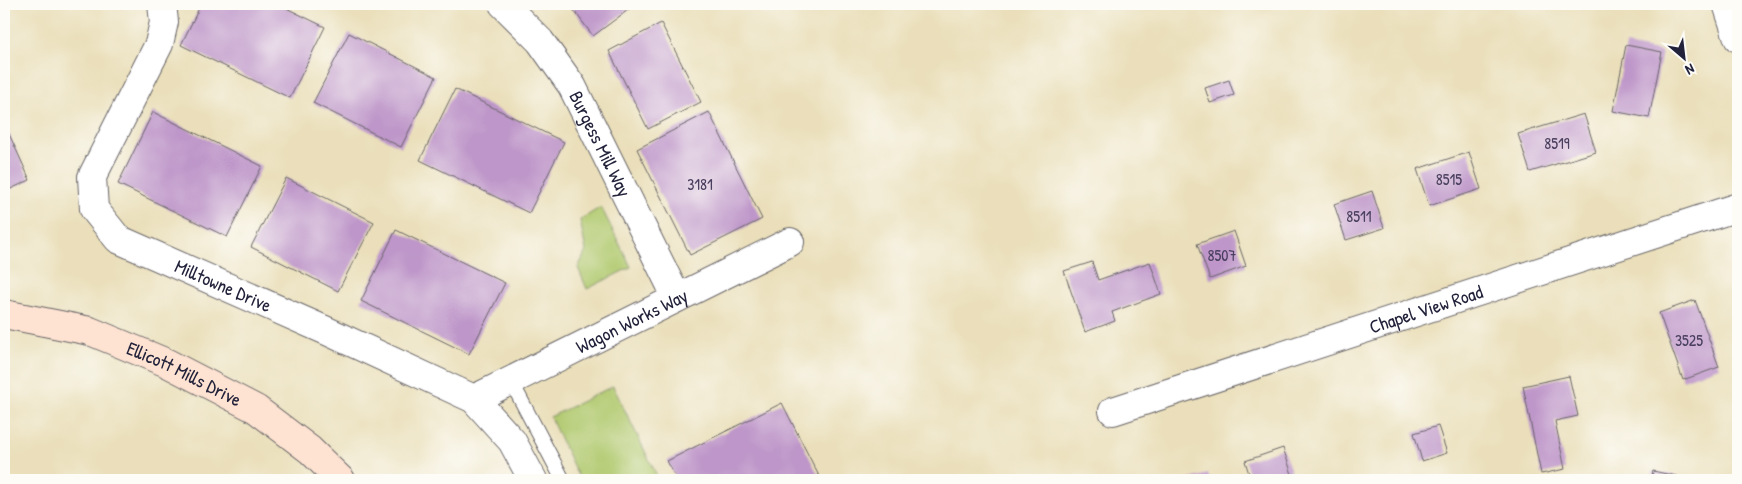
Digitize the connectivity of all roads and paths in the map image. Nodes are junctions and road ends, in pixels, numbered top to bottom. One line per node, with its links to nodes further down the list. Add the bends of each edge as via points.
1 (162, 4): 10 (street, Milltowne Drive, via 164,22 159,44 92,177 94,210 118,239)
2 (503, 4): 7 (street, Burgess Mill Way, via 540,41 572,86)
3 (1727, 4): 4 (street)
4 (1738, 38)
5 (1738, 207): 11 (street, Chapel View Road)
6 (790, 242): 7 (street, Wagon Works Way)
7 (677, 298): 9 (street, Wagon Works Way)
8 (4, 314): 12 (main road, Ellicott Mills Drive, via 90,331 167,363 256,409 310,450)
9 (511, 381): 10 (street, Wagon Works Way); 14 (lane)
10 (474, 399): 13 (street, Milltowne Drive, via 512,441)
11 (1113, 411)
12 (341, 480)
13 (533, 480)
14 (562, 480)

